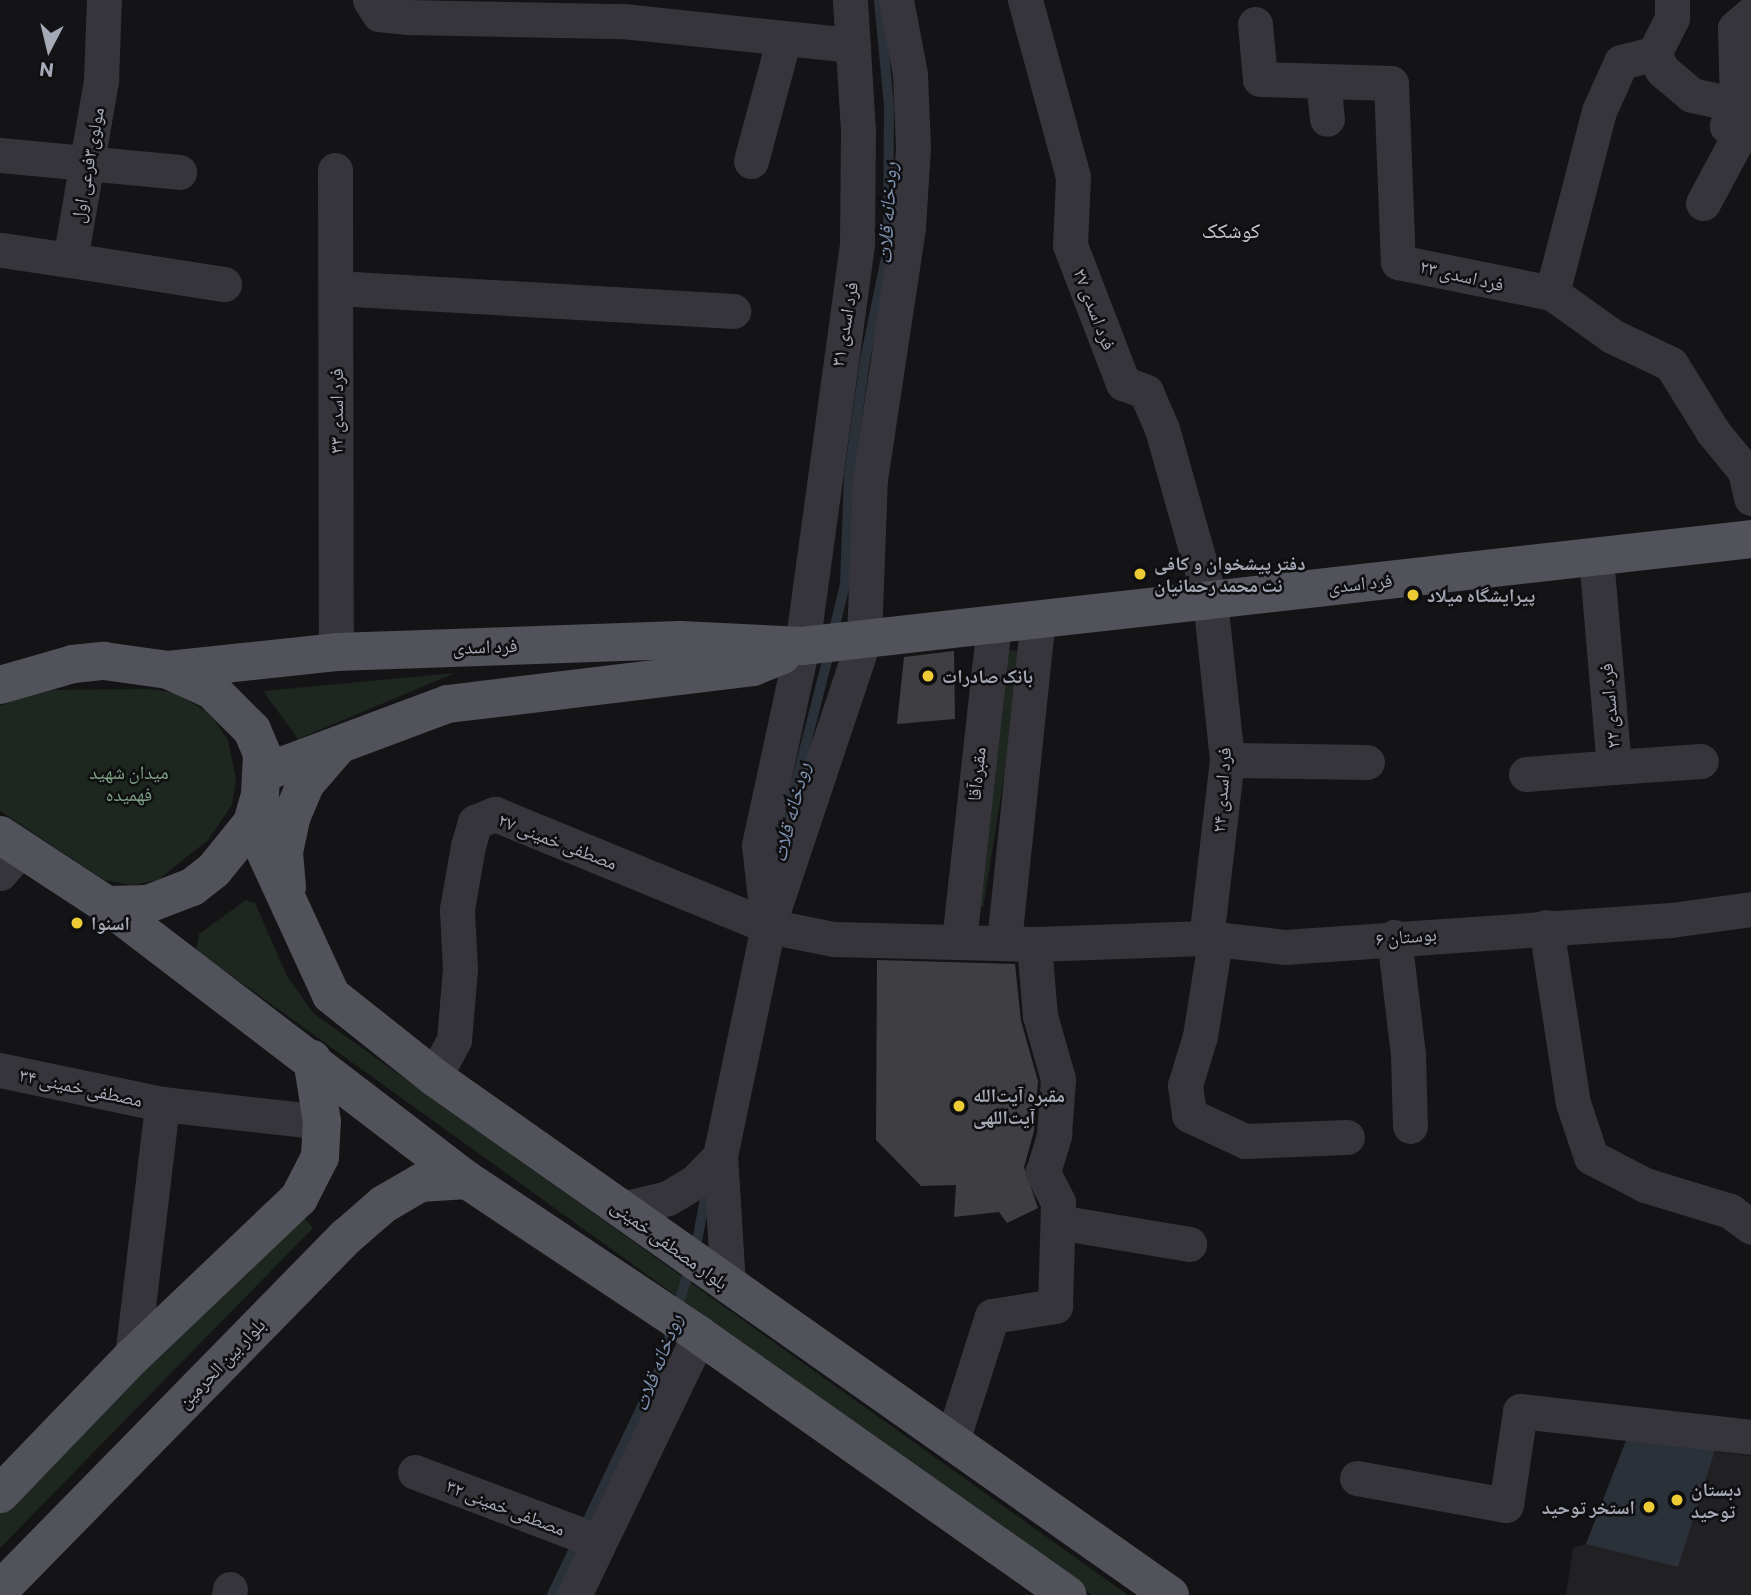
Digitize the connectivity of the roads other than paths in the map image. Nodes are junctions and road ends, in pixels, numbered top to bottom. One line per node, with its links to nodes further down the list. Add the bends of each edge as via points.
1 (104, 0): 17 (street, مولوی۳فرعی اول, via 101,80)
2 (370, 0): 9 (street, via 379,14 406,17 623,21)
3 (850, 0): 10 (street, فرد اسدی ۳۱)
4 (896, 0): 33 (street, via 910,74 913,147 908,227 870,479)
5 (1025, 0): 30 (street, فرد اسدی ۲۷, via 1070,163 1070,245 1123,383 1146,392 1162,429)
6 (1672, 0): 11 (street, via 1672,18)
7 (1751, 14): 13 (street, via 1735,28)
8 (1255, 24): 12 (street, فرد اسدی ۲۳, via 1260,79)
9 (784, 38): 10 (street); 16 (street)
10 (853, 45): 34 (street, فرد اسدی ۳۱, via 857,244)
11 (1654, 54): 13 (street, via 1662,70 1692,95); 25 (street, via 1621,62 1599,111)
12 (1323, 81): 14 (street); 25 (street, فرد اسدی ۲۳, via 1391,83 1398,262)
13 (1744, 107): 20 (street, via 1727,126 1739,136)
14 (1326, 119)
15 (0, 155): 17 (street)
16 (751, 161)
17 (88, 163): 19 (street); 22 (street, مولوی۳فرعی اول)
18 (335, 170): 24 (street, فرد اسدی ۳۳)
19 (179, 172)
20 (1703, 203)
21 (2, 250): 22 (street)
22 (70, 261): 23 (street)
23 (225, 284)
24 (335, 289): 26 (street); 35 (street, فرد اسدی ۳۳)
25 (1552, 293): 27 (street, فرد اسدی ۲۳, via 1612,336 1671,364 1713,432 1745,471)
26 (733, 312)
27 (1751, 498)
28 (1751, 539): 29 (main road, فرد اسدی)
29 (1596, 556): 30 (main road, فرد اسدی); 42 (street, فرد اسدی ۲۲)
30 (1210, 600): 32 (main road, فرد اسدی); 39 (street, فرد اسدی ۲۴)
31 (992, 630): 32 (main road, فرد اسدی); 33 (main road, فرد اسدی); 51 (street, مقبره‌آقا)
32 (1037, 630): 53 (street)
33 (864, 639): 34 (main road, فرد اسدی); 50 (street)
34 (802, 646): 35 (main road, فرد اسدی, via 681,640); 38 (main road, فرد اسدی, via 753,667 447,704); 50 (street, فرد اسدی ۳۱, via 759,845)
35 (336, 652): 36 (main road, فرد اسدی)
36 (168, 670): 37 (main road, via 104,661 46,668); 43 (main road, via 212,690 232,705 262,754)
37 (5, 680)
38 (342, 741): 43 (main road, فرد اسدی); 48 (main road, via 306,783 291,818 284,852)
39 (1227, 760): 41 (street); 55 (street, فرد اسدی ۲۴)
40 (1702, 761): 42 (street)
41 (1367, 762)
42 (1614, 767): 44 (street, فرد اسدی ۲۲)
43 (263, 773): 45 (main road)
44 (1526, 775)
45 (252, 823): 47 (main road, via 215,870 192,887 148,904); 48 (main road, بلوار مصطفی خمینی)
46 (7, 852): 47 (main road)
47 (107, 905): 56 (main road)
48 (288, 906): 58 (main road, بلوار مصطفی خمینی, via 331,995)
49 (1751, 909): 52 (street, بوستان ۶, via 1671,920)
50 (768, 926): 51 (street, via 833,939); 58 (street, مصطفی خمینی ۲۷, via 495,814 475,822 457,909 460,969 454,1040); 63 (street)
51 (960, 926): 53 (street)
52 (1546, 927): 54 (street, بوستان ۶); 68 (street, via 1573,1103 1591,1157 1645,1185 1730,1210)
53 (1026, 935): 55 (street, بوستان ۶); 67 (street, via 1040,1017 1058,1079 1054,1135 1043,1172 1058,1202)
54 (1394, 937): 55 (street, بوستان ۶, via 1285,947); 61 (street, via 1408,1055)
55 (1213, 938): 62 (street, فرد اسدی ۲۴, via 1200,1036 1185,1085 1189,1115 1245,1141)
56 (312, 1059): 60 (main road); 64 (main road)
57 (0, 1070): 59 (street, مصطفی خمینی ۳۴)
58 (434, 1077): 66 (main road, بلوار مصطفی خمینی)
59 (162, 1104): 60 (street, مصطفی خمینی ۳۴); 73 (street)
60 (322, 1122): 65 (main road, via 320,1157)
61 (1410, 1126)
62 (1346, 1137)
63 (720, 1156): 66 (street, via 695,1182 668,1198); 71 (street)
64 (467, 1180): 69 (main road, بلوار بین الحرمین, via 420,1183 384,1204); 72 (main road)
65 (299, 1198): 69 (main road); 73 (main road)
66 (623, 1210): 71 (main road, بلوار مصطفی خمینی)
67 (1058, 1222): 70 (street); 75 (street, via 1055,1306 992,1316)
68 (1751, 1227)
69 (347, 1236): 80 (main road, بلوار بین الحرمین)
70 (1189, 1244)
71 (727, 1285): 75 (main road, بلوار مصطفی خمینی)
72 (698, 1334): 79 (street); 82 (main road)
73 (132, 1357): 78 (main road)
74 (1751, 1437): 77 (street, via 1520,1411 1506,1505)
75 (951, 1441): 83 (main road, بلوار مصطفی خمینی)
76 (415, 1472): 79 (street, مصطفی خمینی ۳۲)
77 (1357, 1478)
78 (0, 1494)
79 (598, 1541): 81 (street)
80 (0, 1590)
81 (574, 1595)
82 (1068, 1595)
83 (1170, 1595)

